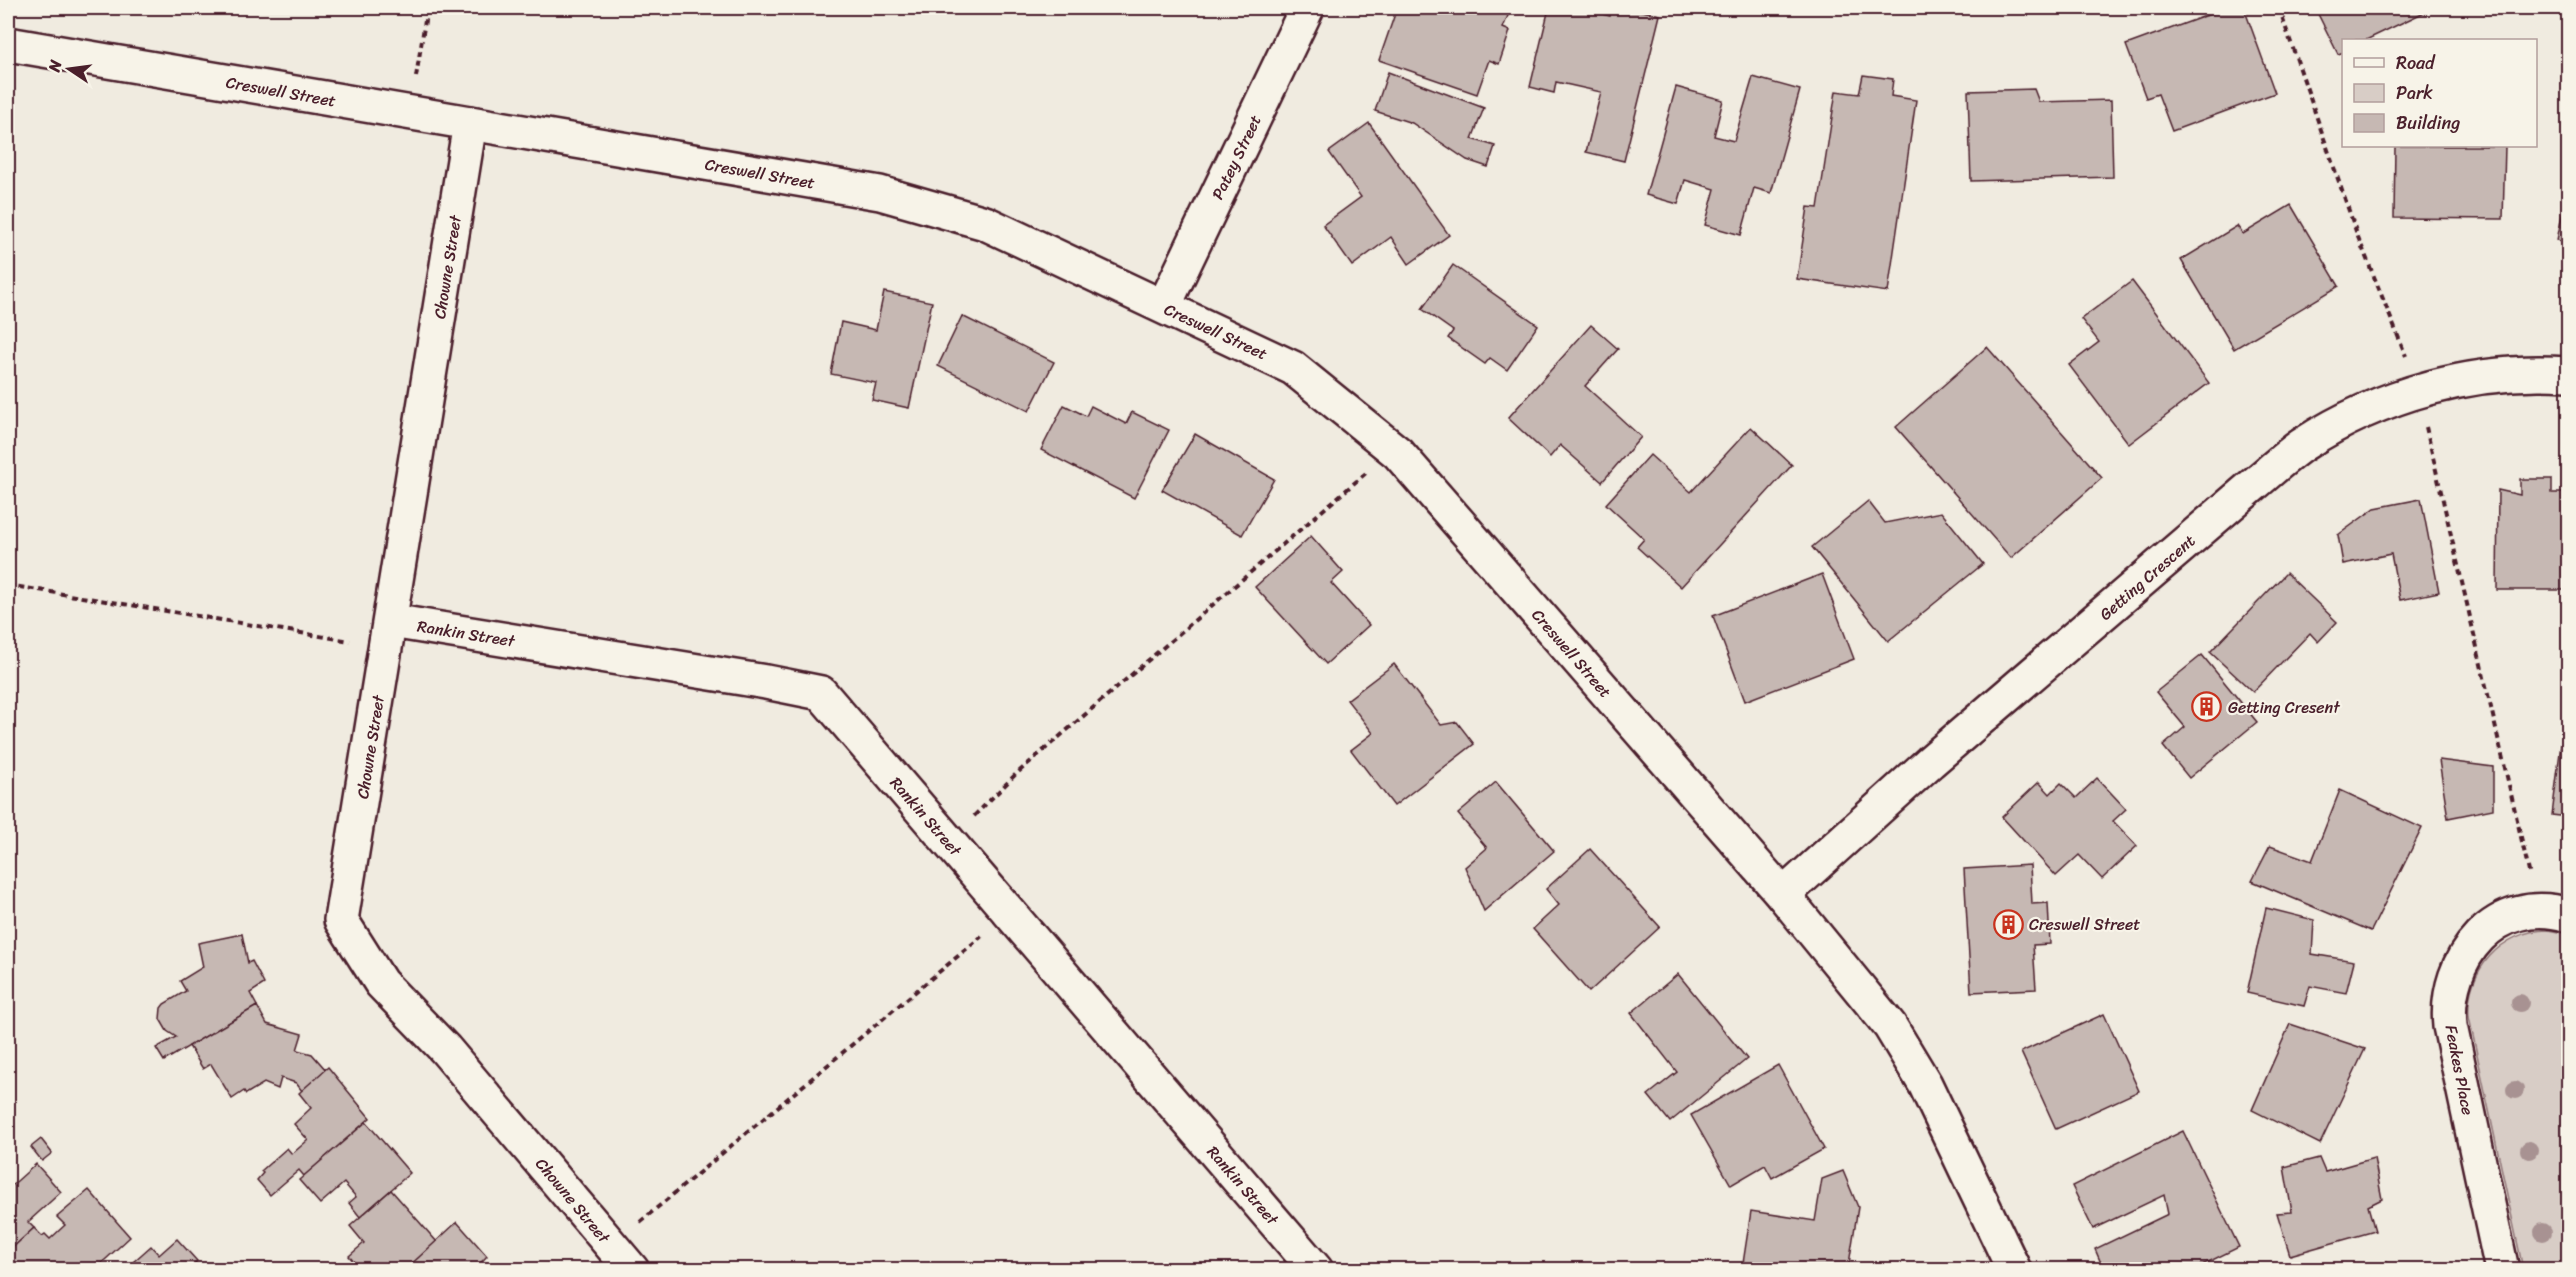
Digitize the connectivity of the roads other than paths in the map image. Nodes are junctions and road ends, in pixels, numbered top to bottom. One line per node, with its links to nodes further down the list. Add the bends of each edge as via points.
1 (1307, 8): 4 (street, Patey Street)
2 (8, 44): 3 (street, Creswell Street)
3 (470, 123): 4 (street, Creswell Street, via 880,193 985,222); 6 (street, Chowne Street)
4 (1164, 306): 7 (street, Creswell Street, via 1293,368 1394,450)
5 (2568, 374): 7 (street, Getting Crescent, via 2484,377 2418,392 2370,409 2314,438 1930,762)
6 (389, 634): 9 (street, Chowne Street, via 341,920 381,983 445,1049); 10 (street, Rankin Street, via 766,682 821,693)
7 (1783, 895): 11 (street, Creswell Street, via 1866,994 1910,1057)
8 (2553, 912): 12 (street, Feakes Place, via 2505,917 2484,932 2458,969 2450,1000 2450,1026)
9 (622, 1258)
10 (1316, 1269)
11 (2014, 1269)
12 (2502, 1269)

